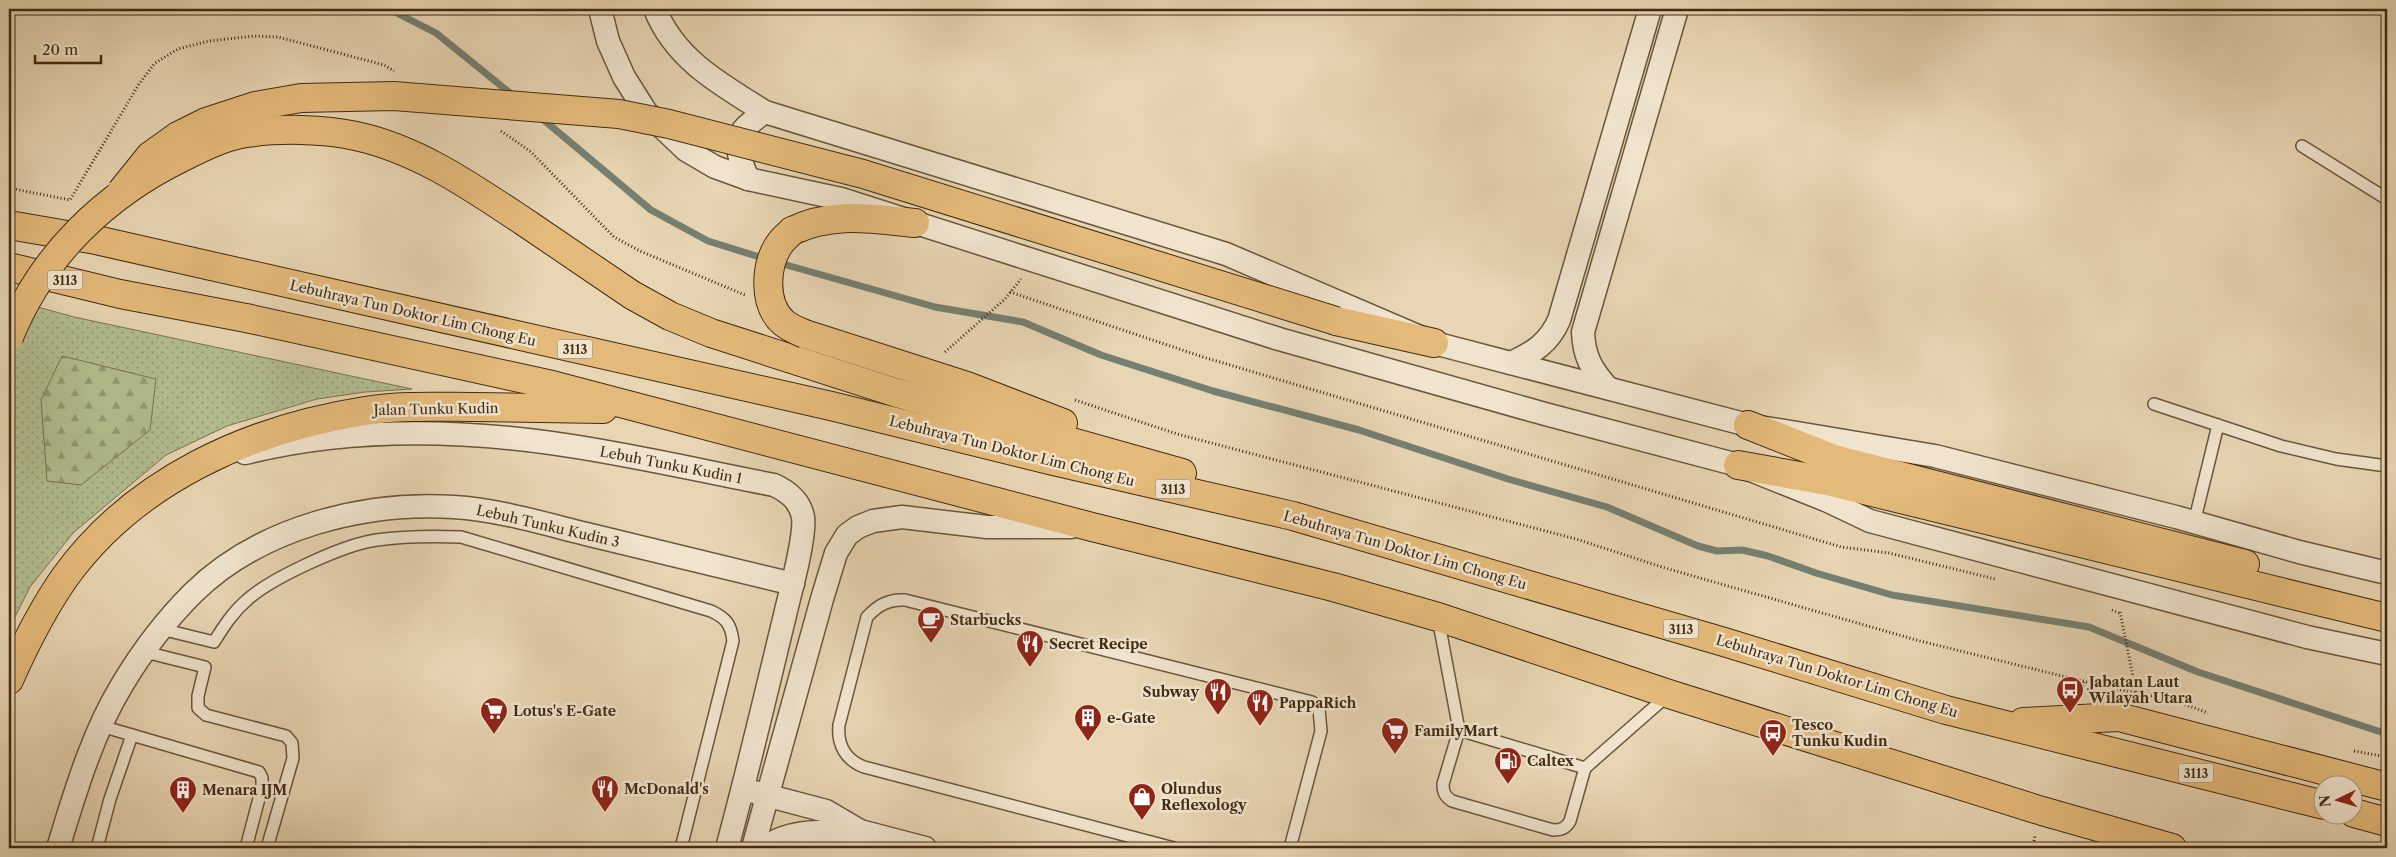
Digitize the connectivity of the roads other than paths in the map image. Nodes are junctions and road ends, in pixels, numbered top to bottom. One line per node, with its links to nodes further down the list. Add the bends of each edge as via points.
1 (600, 9): 7 (street, via 608,42 624,78 646,112 686,150 715,167)
2 (656, 9): 5 (street, via 677,47 704,73)
3 (1650, 9): 15 (street, via 1559,320 1540,347)
4 (1678, 9): 16 (street, via 1583,332 1592,371)
5 (765, 112): 7 (street, via 746,124 738,138 740,158); 14 (street, via 1226,254)
6 (2302, 146): 9 (lane)
7 (748, 179): 10 (street, via 842,199)
8 (121, 192): 13 (highway, bridge, via 74,234 50,262 18,315); 14 (highway, bridge, via 150,156 178,136 206,122 255,106 292,100 394,96 619,114 863,174 1336,321); 25 (highway, bridge, via 163,166 246,133 334,132 358,136 429,162 632,295 711,334 897,393)
9 (2387, 199)
10 (915, 224): 21 (street, via 1279,339); 25 (highway, bridge, via 842,217 810,222 792,230 781,242 769,272 772,305 782,321 805,334 967,386)
11 (9, 225): 26 (highway, Lebuhraya Tun Doktor Lim Chong Eu / 3113, via 96,240 821,404)
12 (9, 266): 18 (highway, 3113, via 120,294 246,318)
13 (9, 337)
14 (1434, 343): 15 (street)
15 (1511, 363): 16 (street)
16 (1607, 386): 19 (street)
17 (2154, 404): 20 (lane)
18 (647, 409): 23 (highway, Jalan Tunku Kudin, via 417,407 366,411 286,427); 28 (highway, 3113)
19 (1748, 425): 24 (highway); 27 (street, via 1935,456)
20 (2218, 425): 22 (lane, via 2281,446 2336,459); 27 (lane)
21 (1738, 465): 24 (highway); 36 (street, via 1870,521 2307,637)
22 (2387, 466)
23 (186, 469): 30 (street, Lebuh Tunku Kudin 1, via 307,441 371,435 418,433 551,442 783,489 797,500 804,520); 37 (highway, Jalan Tunku Kudin, via 145,497 86,552 26,640)
24 (1830, 470): 31 (highway); 33 (highway)
25 (1222, 484): 26 (highway)
26 (1293, 516): 39 (highway, Lebuhraya Tun Doktor Lim Chong Eu / 3113)
27 (2194, 523): 29 (street)
28 (1092, 527): 32 (highway, 3113, via 1333,587); 46 (street, via 987,527 902,516 872,521 847,535 836,553 822,599)
29 (2387, 573)
30 (793, 584): 34 (street, Lebuh Tunku Kudin 3, via 488,510 420,506 377,509 340,517 266,543 228,565 194,593); 45 (street, Lebuh Tunku Kudin 1)
31 (2387, 600)
32 (1438, 617): 38 (highway, 3113); 41 (lane)
33 (2387, 618)
34 (162, 629): 35 (street, Lebuh Tunku Kudin 3); 55 (lane, via 214,642 231,616 272,582 329,555 375,540 433,536 461,537 723,616 731,627 733,641)
35 (145, 652): 40 (street, Lebuh Tunku Kudin 3, via 122,685); 54 (lane, via 206,667 198,696 198,708 206,715 286,736 292,743 293,758)
36 (2387, 654)
37 (9, 680)
38 (1669, 694): 43 (lane); 62 (highway, 3113)
39 (1997, 724): 44 (highway, via 2119,717); 47 (highway, Lebuhraya Tun Doktor Lim Chong Eu / 3113)
40 (101, 726): 42 (lane); 51 (street, Lebuh Tunku Kudin 3)
41 (1459, 730): 43 (lane); 43 (lane, via 1443,784 1446,797 1452,801 1560,830 1570,821)
42 (132, 735): 52 (lane); 53 (lane, via 259,772 262,786)
43 (1585, 768)
44 (2387, 787)
45 (743, 789): 46 (street); 56 (street, Lebuh Tunku Kudin 1)
46 (769, 796): 50 (street, via 826,811); 57 (street)
47 (2314, 803)
48 (2364, 816): 49 (highway)
49 (2387, 822)
50 (860, 831): 58 (street, via 787,836); 59 (street)
51 (58, 848)
52 (97, 848)
53 (246, 848)
54 (267, 848)
55 (680, 848)
56 (727, 848)
57 (753, 848)
58 (764, 848)
59 (926, 848)
60 (1174, 848): 61 (lane, via 864,767 852,761 838,739 839,725 867,617 879,605 896,599 905,600 1312,702 1319,710 1321,731)
61 (1290, 848)
62 (2172, 848)

